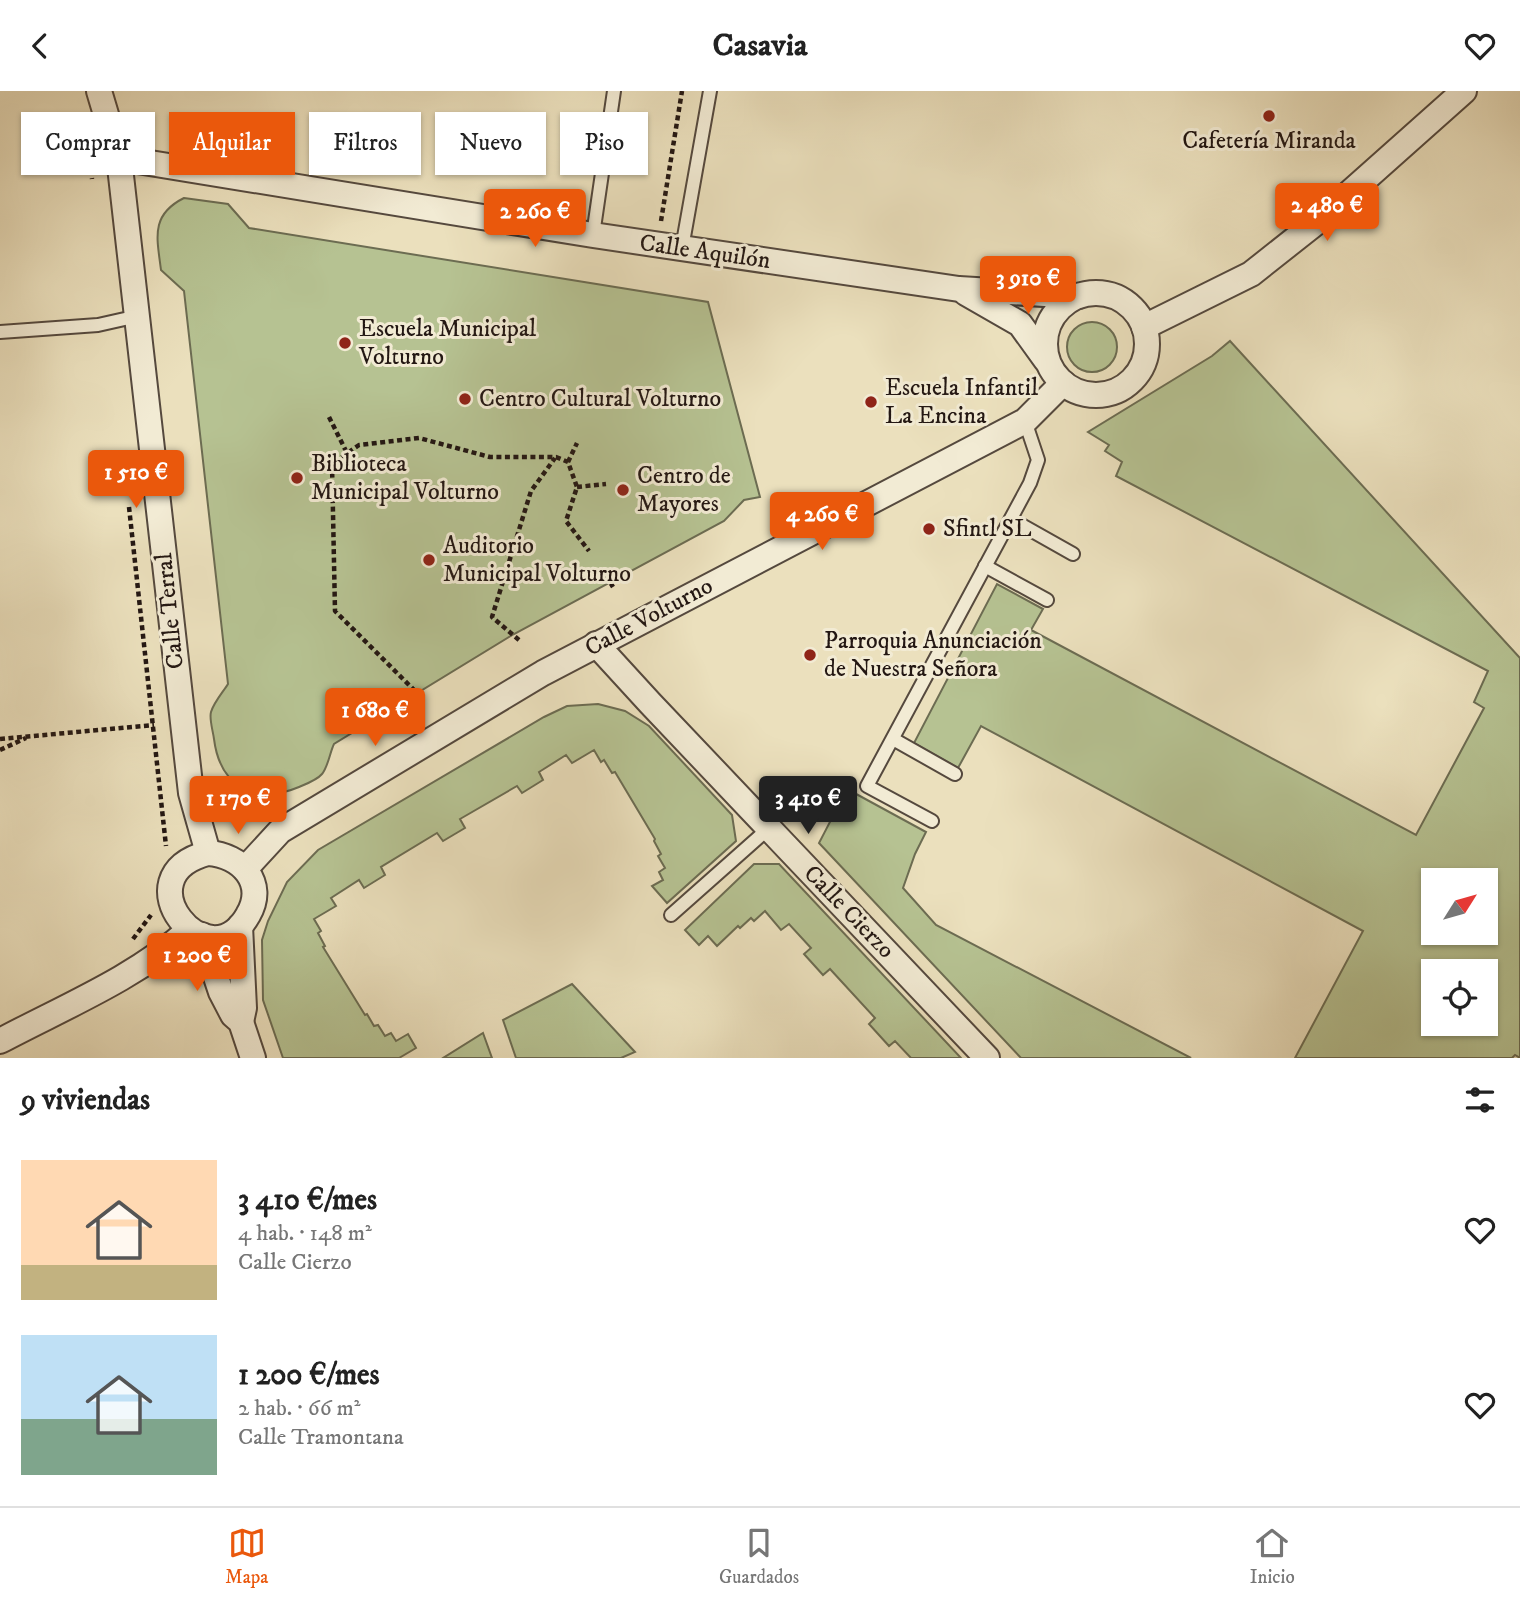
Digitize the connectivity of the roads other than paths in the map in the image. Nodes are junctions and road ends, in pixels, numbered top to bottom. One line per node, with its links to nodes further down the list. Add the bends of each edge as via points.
1 (99, 91): 5 (street, Calle Terral)
2 (614, 91): 8 (lane)
3 (710, 91): 9 (lane)
4 (1464, 91): 13 (street, via 1251,274)
5 (105, 112)
6 (155, 164): 8 (street, Calle Aquilón)
7 (121, 175): 12 (street, Calle Terral)
8 (593, 235): 9 (street, Calle Aquilón)
9 (682, 248): 10 (street, Calle Aquilón)
10 (959, 289): 11 (street, Calle Aquilón); 15 (street, Calle Aquilón, via 1020,324)
11 (1078, 296): 13 (street, via 1110,295 1136,313); 15 (street, via 1064,304 1046,332 1045,349)
12 (138, 316): 14 (lane, via 98,325); 26 (street, Calle Terral, via 191,793)
13 (1144, 327): 15 (street, via 1144,360 1125,386 1093,395 1076,391)
14 (0, 332)
15 (1056, 374): 16 (street, Calle Volturno)
16 (1025, 421): 17 (lane, via 1038,460); 21 (street, Calle Volturno)
17 (1011, 519): 18 (lane); 19 (lane)
18 (1073, 554)
19 (985, 566): 20 (lane); 22 (lane)
20 (1047, 600)
21 (596, 643): 25 (street, Calle Cierzo); 27 (street, Calle Volturno, via 280,831)
22 (893, 739): 23 (lane); 24 (lane, via 867,786)
23 (956, 774)
24 (932, 821)
25 (769, 828): 28 (lane); 34 (street, Calle Cierzo)
26 (208, 853): 27 (street, via 229,856); 30 (street, via 195,856 176,873 170,898 180,921)
27 (245, 869): 29 (street, via 254,895 252,909)
28 (671, 915)
29 (240, 926): 30 (street, via 222,938); 31 (street)
30 (196, 933): 31 (street, via 221,992); 32 (street)
31 (241, 1022): 33 (street)
32 (0, 1041)
33 (253, 1058)
34 (987, 1058)

